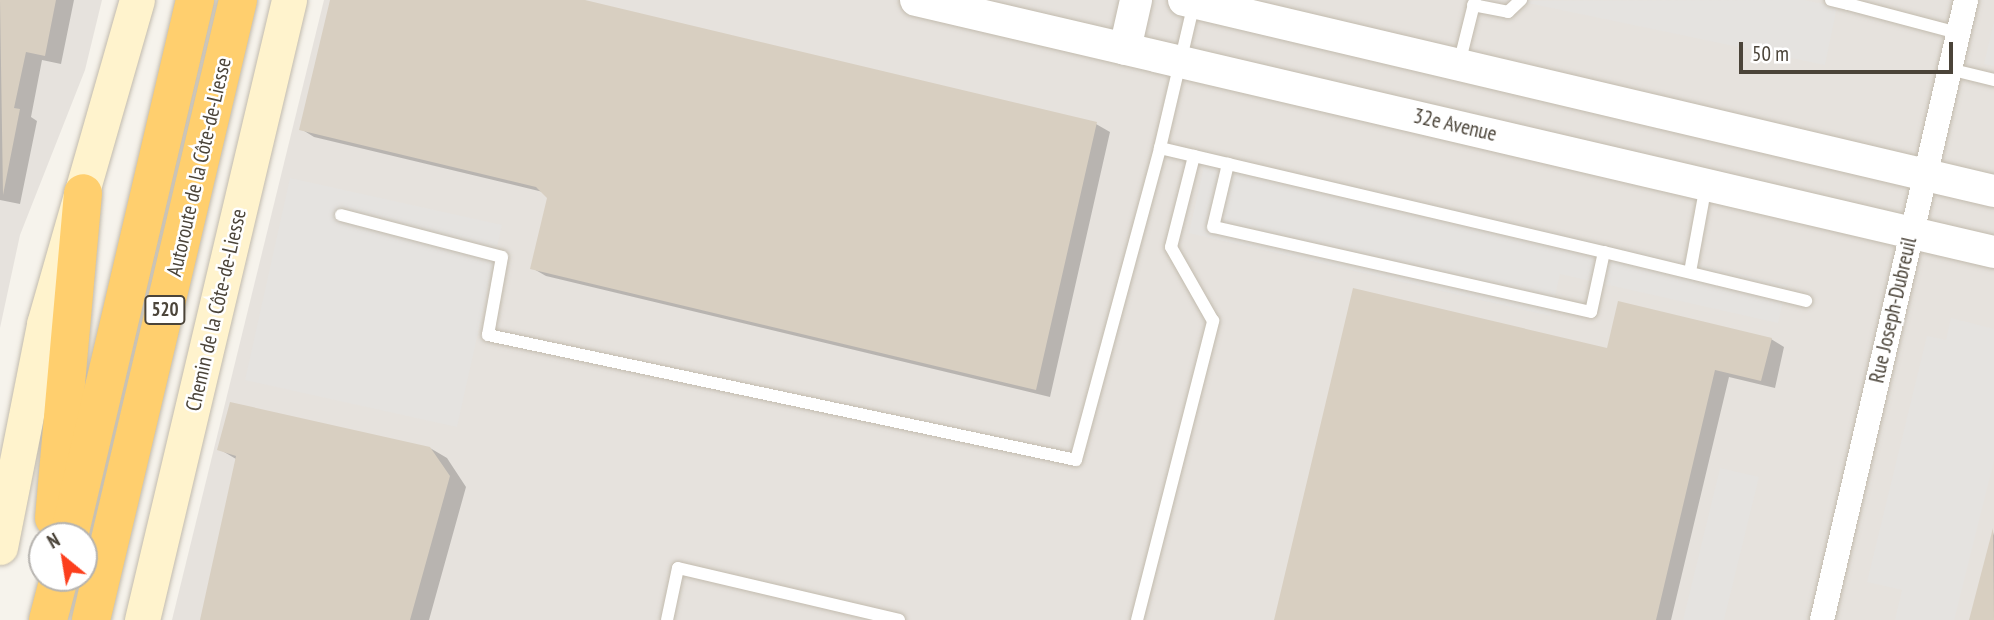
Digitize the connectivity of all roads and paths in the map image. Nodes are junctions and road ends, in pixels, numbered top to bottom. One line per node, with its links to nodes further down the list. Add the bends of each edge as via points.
1 (137, 0): 25 (main road)
2 (195, 0): 33 (highway, Autoroute de la Côte-de-Liesse / 520)
3 (238, 0): 38 (highway, Autoroute de la Côte-de-Liesse / 520)
4 (289, 0): 39 (main road, Chemin de la Côte-de-Liesse)
5 (916, 0): 14 (street, 32e Avenue)
6 (1136, 0): 14 (street)
7 (1521, 0): 12 (lane, via 1508,12)
8 (1831, 0): 11 (lane)
9 (1966, 0): 13 (street, Rue Joseph-Dubreuil)
10 (1189, 1): 15 (lane); 16 (street)
11 (1849, 2): 13 (lane)
12 (1474, 3): 16 (lane)
13 (1958, 33): 17 (street, Rue Joseph-Dubreuil)
14 (1125, 49): 15 (street, 32e Avenue)
15 (1181, 62): 19 (lane); 23 (street, 32e Avenue)
16 (1459, 66): 22 (street)
17 (1949, 69): 18 (lane); 22 (street, Rue Joseph-Dubreuil)
18 (1994, 80)
19 (1160, 148): 20 (lane); 26 (lane, via 1076,460 488,335 502,257)
20 (1194, 156): 21 (lane); 42 (lane, via 1171,247 1213,321)
21 (1228, 164): 28 (lane); 28 (lane, via 1213,227 1591,312)
22 (1924, 174): 24 (street); 27 (street, Rue Joseph-Dubreuil)
23 (1707, 184): 27 (street, 32e Avenue); 30 (lane)
24 (1994, 191)
25 (83, 192): 32 (highway); 34 (main road, via 41,338)
26 (341, 215)
27 (1911, 232): 29 (street, 32e Avenue); 43 (street, Rue Joseph-Dubreuil)
28 (1604, 252): 30 (lane)
29 (1994, 252)
30 (1690, 272): 31 (lane)
31 (1806, 301)
32 (53, 522)
33 (72, 522)
34 (0, 547)
35 (48, 592): 37 (highway)
36 (55, 592): 37 (highway)
37 (47, 620)
38 (91, 620)
39 (142, 620)
40 (667, 620): 41 (lane, via 678,568)
41 (899, 620)
42 (1137, 620)
43 (1822, 620)

